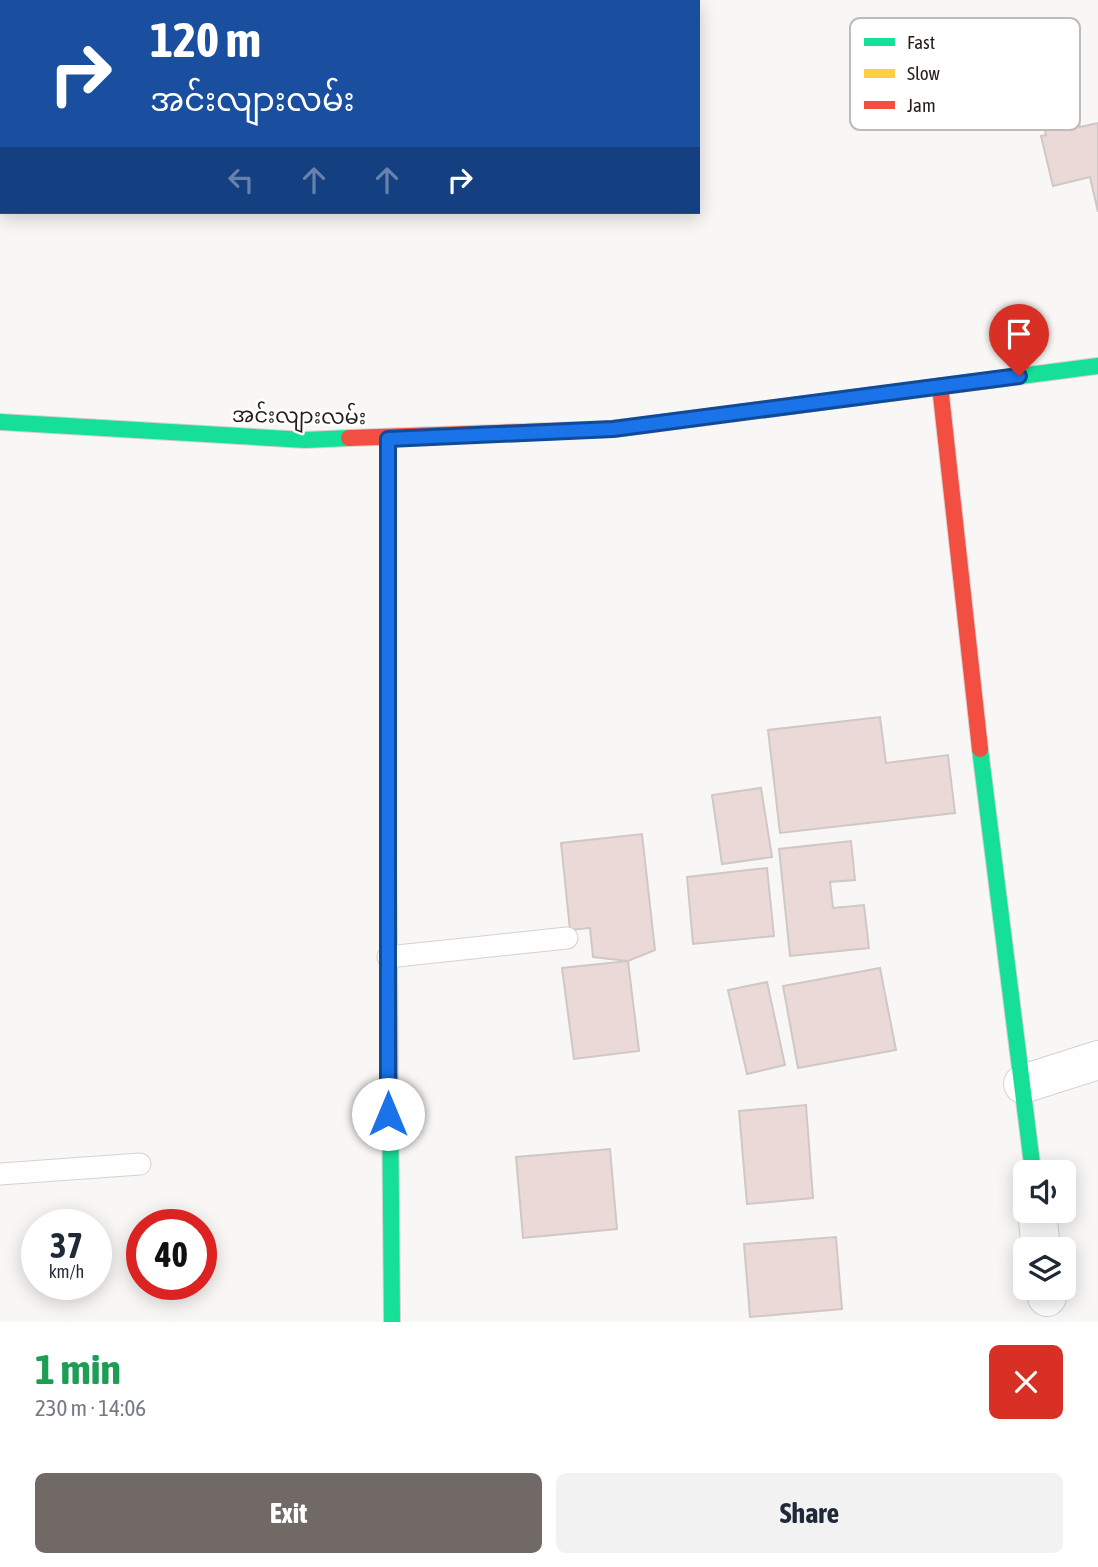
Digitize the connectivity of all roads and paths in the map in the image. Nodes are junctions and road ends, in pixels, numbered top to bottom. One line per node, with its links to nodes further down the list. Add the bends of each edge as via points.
1 (1098, 366): 2 (street, အင်းလျားလမ်း)
2 (940, 386): 4 (street, အင်းလျားလမ်း, via 613,429); 8 (street, via 967,648)
3 (0, 422): 4 (street, အင်းလျားလမ်း, via 305,440)
4 (388, 439): 6 (street)
5 (567, 938): 6 (lane)
6 (388, 957): 12 (street)
7 (1098, 1060): 8 (street)
8 (1023, 1084): 9 (street)
9 (1032, 1160)
10 (140, 1164): 11 (lane)
11 (0, 1174)
12 (392, 1322)

